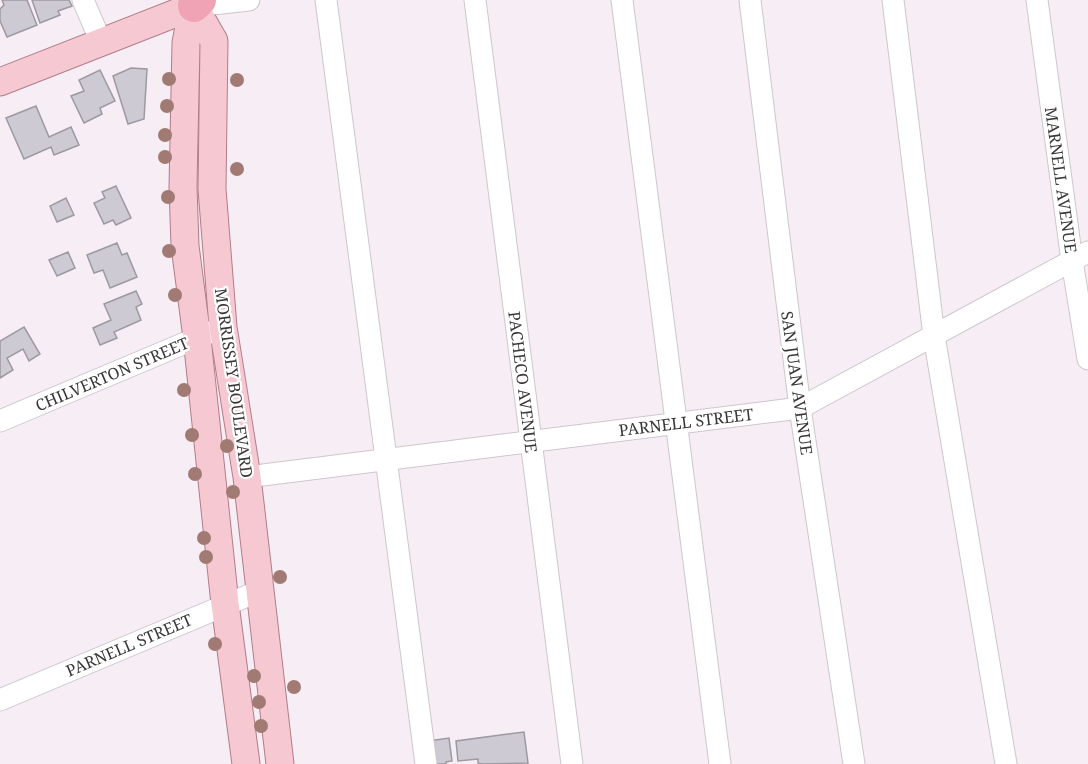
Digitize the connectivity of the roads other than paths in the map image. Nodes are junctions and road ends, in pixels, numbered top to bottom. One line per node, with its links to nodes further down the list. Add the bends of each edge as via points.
1 (83, 0): 10 (street)
2 (249, 0): 9 (street)
3 (326, 0): 21 (street)
4 (475, 0): 20 (street, PACHECO AVENUE)
5 (622, 0): 19 (street)
6 (750, 0): 17 (street, SAN JUAN AVENUE)
7 (893, 0): 14 (street)
8 (1037, 0): 12 (street, MARNELL AVENUE)
9 (196, 2): 10 (main road); 13 (main road, MORRISSEY BOULEVARD, via 214,41 212,189); 15 (main road, MORRISSEY BOULEVARD, via 186,44 183,187 185,246)
10 (101, 42): 11 (main road)
11 (0, 81)
12 (1080, 256): 14 (street, PARNELL STREET); 16 (street, MARNELL AVENUE)
13 (223, 327): 15 (street, CHILVERTON STREET); 22 (main road, MORRISSEY BOULEVARD)
14 (934, 336): 17 (street, PARNELL STREET); 32 (street)
15 (197, 339): 18 (street, CHILVERTON STREET); 24 (main road, MORRISSEY BOULEVARD)
16 (1088, 359)
17 (800, 408): 19 (street, PARNELL STREET); 31 (street, SAN JUAN AVENUE)
18 (0, 422)
19 (676, 423): 20 (street, PARNELL STREET); 30 (street)
20 (531, 442): 21 (street, PARNELL STREET); 29 (street, PACHECO AVENUE)
21 (386, 459): 22 (street, PARNELL STREET); 28 (street)
22 (247, 477): 23 (main road, MORRISSEY BOULEVARD)
23 (259, 591): 24 (street, PARNELL STREET); 27 (main road, MORRISSEY BOULEVARD)
24 (225, 604): 25 (street, PARNELL STREET); 26 (main road, MORRISSEY BOULEVARD)
25 (0, 700)
26 (246, 764)
27 (280, 764)
28 (426, 764)
29 (572, 764)
30 (720, 764)
31 (854, 764)
32 (1006, 764)

